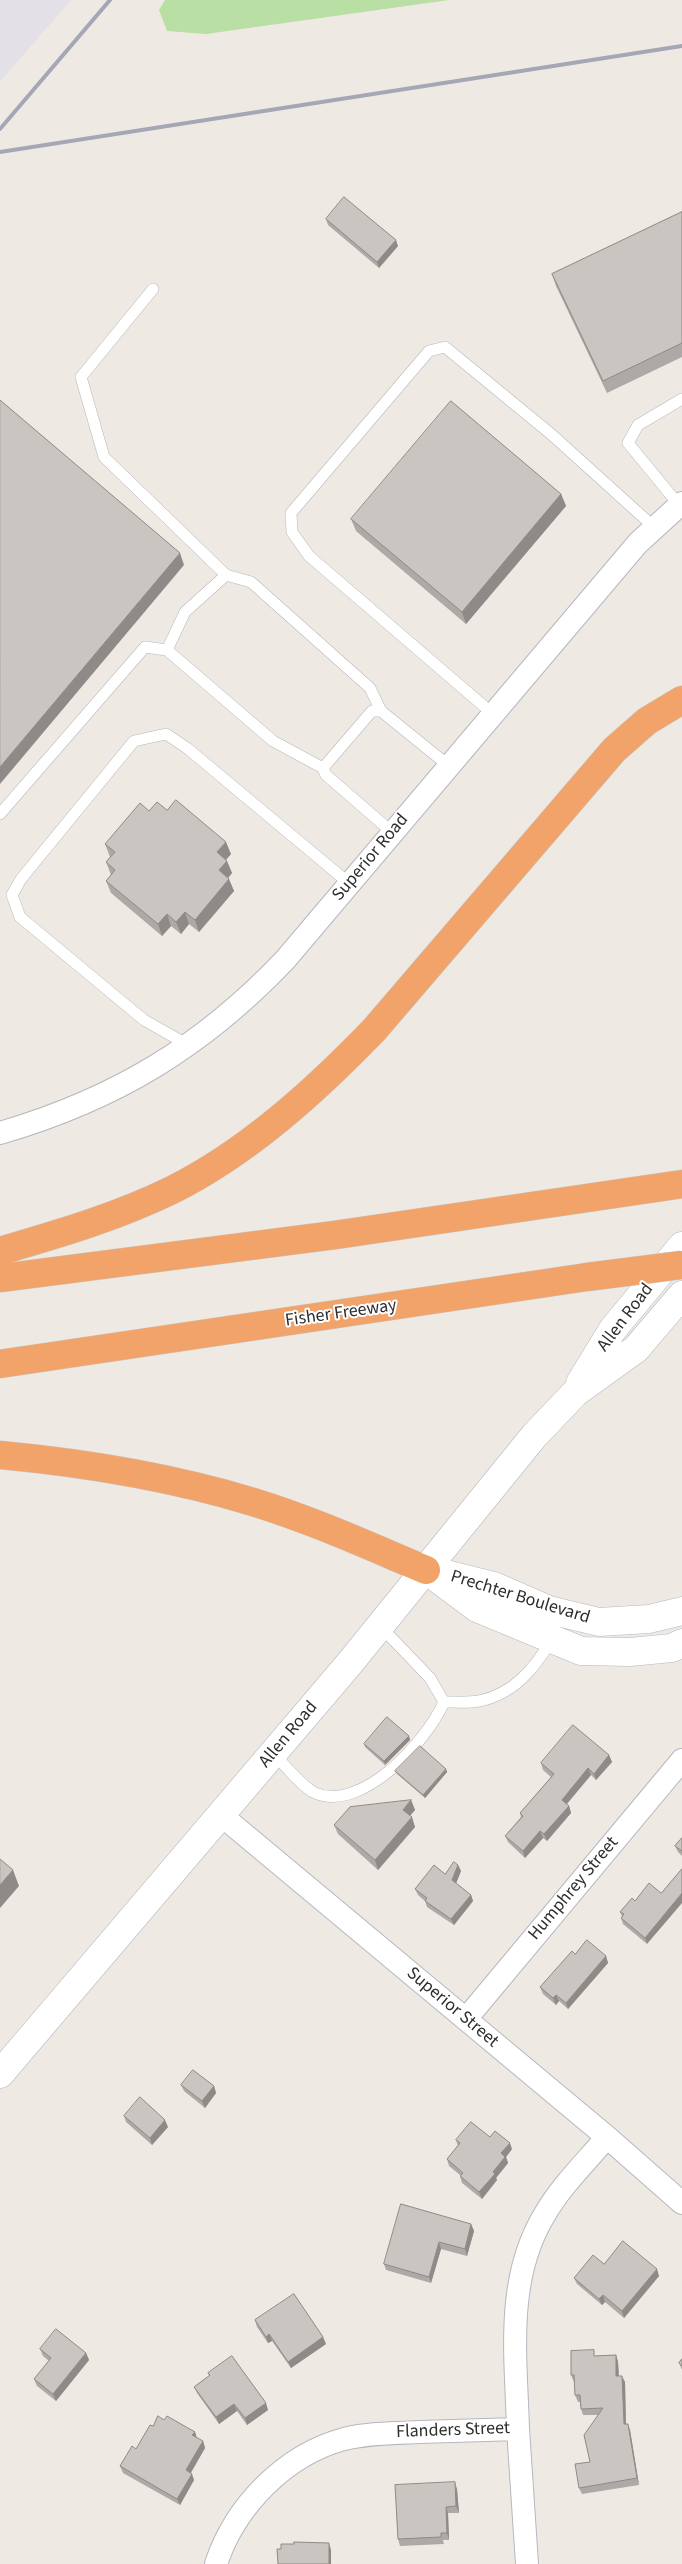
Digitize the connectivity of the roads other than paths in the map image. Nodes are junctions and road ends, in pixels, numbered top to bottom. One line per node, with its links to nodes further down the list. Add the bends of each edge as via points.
1 (153, 289): 5 (lane, via 81,377 104,457)
2 (682, 399): 3 (lane, via 638,425 628,443)
3 (681, 504): 4 (street, Superior Road)
4 (654, 527): 9 (street, Superior Road); 9 (lane, via 551,434 445,347 429,351 291,513 292,532 310,556)
5 (226, 575): 6 (lane, via 185,612); 8 (lane, via 251,582 370,688)
6 (167, 650): 11 (lane, via 273,741); 12 (lane, via 145,647)
7 (682, 700): 19 (highway, via 647,721 614,750 374,1030 332,1074 280,1118 172,1190 71,1231)
8 (381, 711): 10 (lane); 11 (lane, via 372,711)
9 (493, 714): 10 (street, Superior Road)
10 (449, 766): 13 (street, Superior Road)
11 (323, 768): 13 (lane, via 326,776)
12 (0, 814)
13 (393, 832): 14 (street, Superior Road)
14 (350, 884): 15 (street, Superior Road, via 261,985); 15 (lane, via 166,734 134,741 21,879 12,895 20,917 144,1020)
15 (188, 1045): 16 (street, Superior Road, via 109,1093)
16 (0, 1133)
17 (672, 1186): 21 (highway, via 335,1235)
18 (682, 1246): 24 (main road, Allen Road, via 613,1329)
19 (0, 1251)
20 (682, 1265): 23 (highway, Fisher Freeway, bridge)
21 (0, 1278)
22 (682, 1295): 24 (main road, Allen Road, via 636,1349)
23 (0, 1364)
24 (575, 1393): 26 (main road, Allen Road, via 534,1436)
25 (0, 1454): 26 (highway, via 129,1472 252,1502 298,1517)
26 (426, 1570): 27 (main road, Prechter Boulevard, via 494,1586 549,1610 599,1622 649,1619); 28 (main road, Allen Road); 29 (main road, Prechter Boulevard, via 477,1608)
27 (682, 1611)
28 (380, 1626): 31 (lane, via 430,1678); 32 (main road, Allen Road)
29 (552, 1639): 30 (main road, Prechter Boulevard, via 581,1651 630,1652 672,1648); 31 (lane, via 540,1661 523,1679 502,1693 479,1701)
30 (682, 1643)
31 (444, 1702): 32 (lane, via 436,1719 384,1777 346,1796 329,1797 312,1792)
32 (274, 1753): 34 (main road, Allen Road)
33 (682, 1760): 35 (street, Humphrey Street)
34 (221, 1815): 35 (street, Superior Street); 36 (main road, Allen Road)
35 (466, 2020): 37 (street, Superior Street)
36 (0, 2074)
37 (607, 2137): 38 (street, Superior Street); 39 (street, Flanders Street, via 545,2213 526,2251 516,2300)
38 (682, 2203)
39 (518, 2429): 40 (street); 41 (street, Flanders Street, via 358,2436 326,2446 285,2470 254,2497 233,2526)
40 (532, 2559)
41 (216, 2564)

